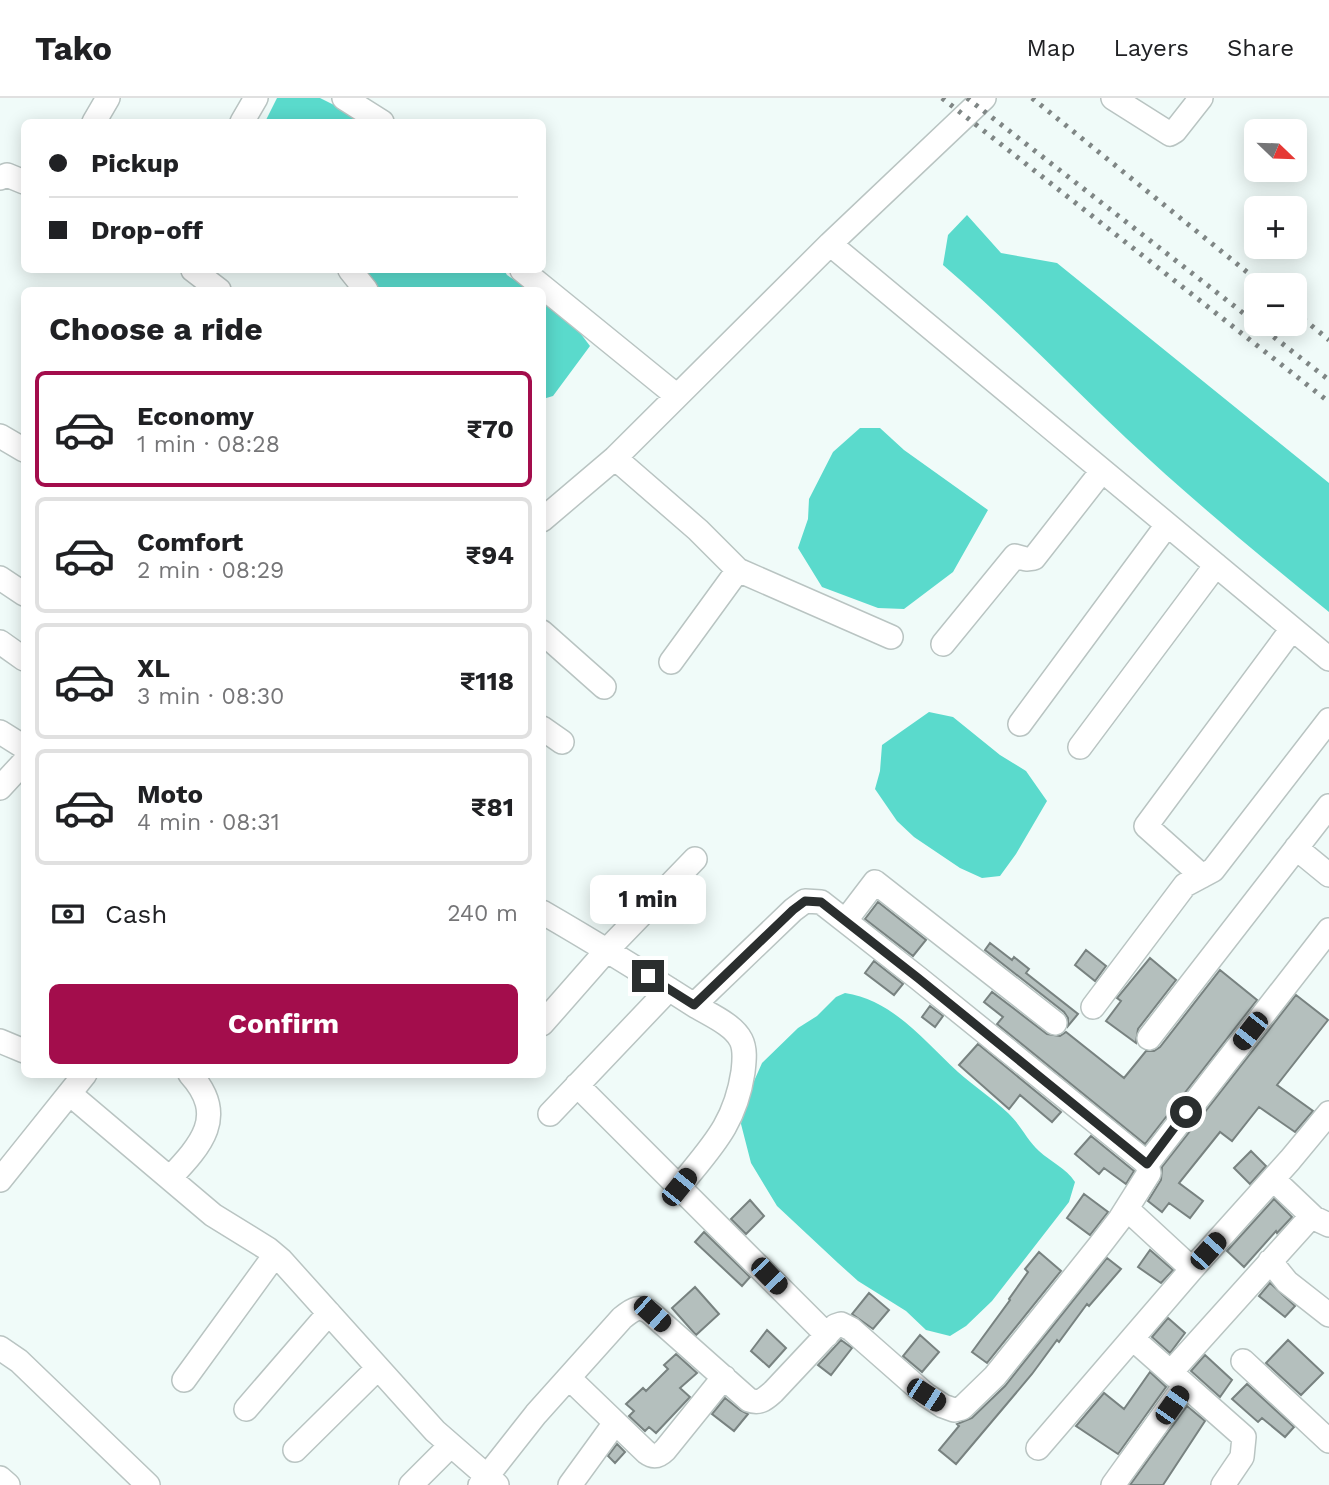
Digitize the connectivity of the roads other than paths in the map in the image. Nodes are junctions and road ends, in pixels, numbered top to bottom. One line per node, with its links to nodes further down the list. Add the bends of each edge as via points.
1 (108, 98): 8 (street)
2 (256, 98): 9 (street)
3 (344, 98): 7 (street)
4 (984, 98): 12 (street)
5 (1113, 98): 6 (street, via 1170,134)
6 (1201, 98)
7 (375, 110)
8 (96, 119)
9 (244, 119)
10 (0, 178): 11 (street, via 7,175)
11 (21, 181)
12 (830, 244): 20 (street); 24 (street)
13 (197, 273): 16 (street)
14 (352, 273): 17 (street)
15 (526, 273): 18 (street)
16 (215, 287)
17 (364, 287)
18 (543, 287)
19 (546, 290): 20 (street)
20 (677, 396): 23 (street)
21 (0, 436): 22 (street)
22 (21, 448)
23 (615, 458): 25 (street); 28 (street)
24 (1102, 471): 26 (street); 35 (street, via 1034,558 1015,556)
25 (546, 517)
26 (1167, 525): 27 (street); 41 (street)
27 (1216, 565): 31 (street); 46 (street)
28 (738, 570): 33 (street); 38 (street)
29 (0, 578): 30 (street)
30 (21, 592)
31 (1292, 629): 37 (street); 53 (street, via 1146,826)
32 (546, 636): 39 (street)
33 (891, 637)
34 (0, 642): 36 (street)
35 (943, 644)
36 (21, 657)
37 (1329, 659)
38 (671, 662)
39 (604, 687)
40 (1329, 720): 53 (street, via 1213,870)
41 (1020, 724)
42 (546, 731): 44 (street)
43 (0, 732): 45 (street)
44 (562, 742)
45 (21, 745)
46 (1080, 747)
47 (21, 765): 48 (street)
48 (0, 788)
49 (1329, 806): 50 (street)
50 (1296, 848): 52 (street); 63 (street)
51 (695, 859): 57 (street)
52 (1329, 875)
53 (1202, 876): 60 (street, via 1185,885)
54 (546, 914): 57 (street)
55 (846, 920): 59 (street, via 821,902 805,901); 62 (street, via 875,882); 72 (street)
56 (1329, 930): 72 (street)
57 (607, 950): 58 (street); 61 (street)
58 (669, 989): 59 (street); 68 (street)
59 (694, 1005): 76 (street, via 732,1029 741,1040 745,1058 729,1122)
60 (1093, 1007)
61 (546, 1019)
62 (1055, 1023)
63 (1149, 1038)
64 (0, 1041): 65 (street)
65 (21, 1050)
66 (82, 1078): 69 (street)
67 (194, 1078): 73 (street, via 207,1101 207,1130)
68 (578, 1085): 71 (street); 76 (street)
69 (70, 1094): 73 (street); 75 (street)
70 (1329, 1113): 74 (street)
71 (550, 1114)
72 (1147, 1164): 77 (street, via 1149,1173)
73 (170, 1178): 79 (street, via 228,1226)
74 (1273, 1179): 78 (street); 81 (street)
75 (0, 1180)
76 (679, 1187): 84 (street)
77 (1127, 1209): 81 (street); 84 (street, via 995,1376 962,1408 954,1410 926,1395 845,1325 835,1326)
78 (1322, 1221): 80 (street, via 1307,1221)
79 (275, 1255): 82 (street); 92 (street)
80 (1270, 1261): 83 (street, via 1287,1282); 91 (street)
81 (1192, 1269): 85 (street)
82 (329, 1313): 88 (street); 93 (street)
83 (1329, 1315)
84 (827, 1335): 89 (street, via 762,1401 749,1400)
85 (1133, 1339): 91 (street); 97 (street)
86 (0, 1348): 102 (street)
87 (1243, 1362): 95 (street)
88 (378, 1368): 96 (street); 98 (street)
89 (724, 1377): 90 (street, via 652,1314 639,1308 622,1318); 94 (street, via 659,1456 649,1455)
90 (569, 1378): 94 (street); 100 (street, via 536,1414)
91 (1178, 1378): 105 (street); 106 (street, via 1244,1437 1242,1457)
92 (184, 1380)
93 (246, 1409)
94 (615, 1423): 104 (street)
95 (1329, 1441)
96 (450, 1446): 100 (street); 103 (street)
97 (1038, 1448)
98 (295, 1450)
99 (0, 1478): 101 (street)
100 (488, 1482)
101 (8, 1485)
102 (148, 1485)
103 (411, 1485)
104 (570, 1485)
105 (1113, 1485)
106 (1223, 1485)

